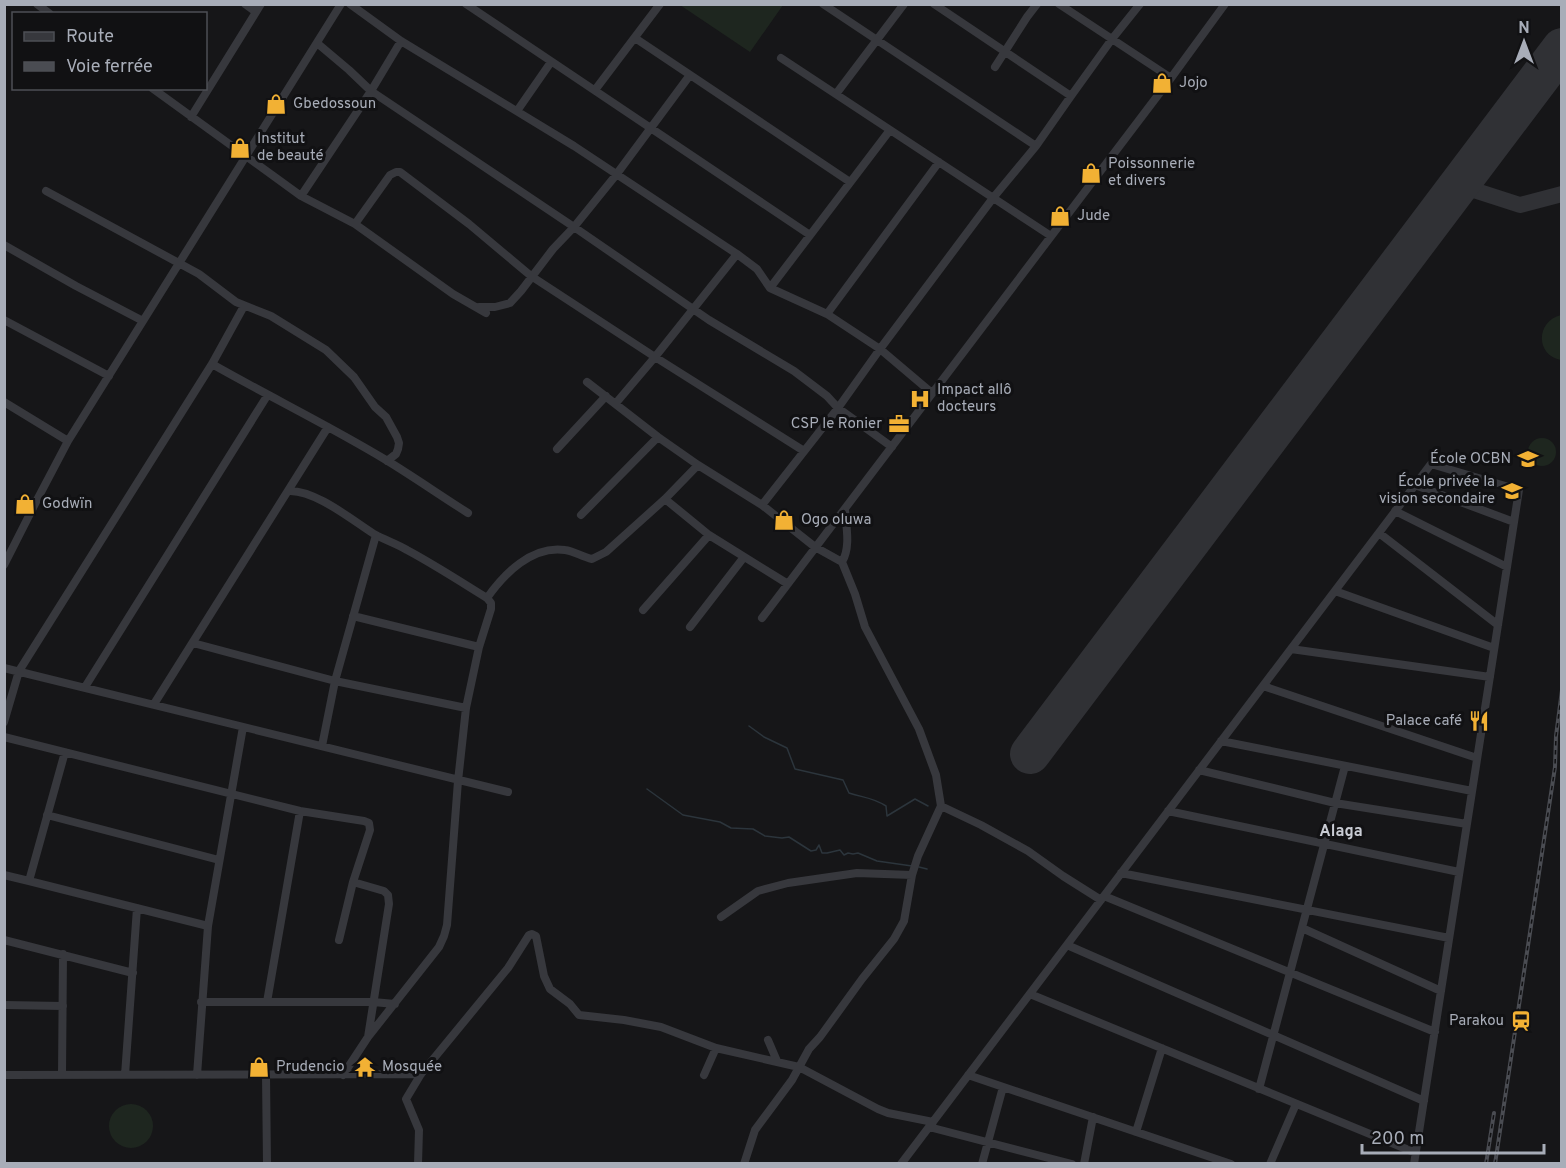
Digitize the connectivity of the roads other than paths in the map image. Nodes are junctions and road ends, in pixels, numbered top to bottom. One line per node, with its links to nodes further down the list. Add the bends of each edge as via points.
1 (245, 4): 13 (street)
2 (341, 4): 18 (street)
3 (350, 4): 17 (street)
4 (466, 4): 21 (street)
5 (660, 4): 14 (street)
6 (823, 4): 16 (street)
7 (904, 4): 16 (street)
8 (933, 4): 19 (street)
9 (1037, 4): 19 (street)
10 (1059, 4): 15 (street)
11 (1140, 4): 15 (street)
12 (1225, 4): 24 (street)
13 (259, 8): 31 (street)
14 (635, 38): 23 (street); 26 (street)
15 (1112, 39): 24 (street); 29 (street)
16 (877, 40): 28 (street); 34 (street)
17 (401, 41): 27 (street); 30 (street)
18 (317, 43): 27 (street); 35 (street)
19 (1005, 52): 22 (street); 29 (street)
20 (781, 58): 28 (street)
21 (551, 62): 26 (street); 30 (street)
22 (995, 67)
23 (690, 75): 32 (street); 38 (street)
24 (1171, 78): 45 (street)
25 (155, 90): 31 (street)
26 (595, 90): 32 (street)
27 (371, 91): 40 (street); 43 (street)
28 (836, 94): 33 (street)
29 (1071, 96): 34 (street)
30 (517, 111): 37 (street)
31 (191, 117): 35 (street)
32 (651, 128): 37 (street); 44 (street)
33 (890, 130): 36 (street); 38 (street)
34 (1036, 146): 41 (street)
35 (246, 157): 40 (street); 48 (street)
36 (939, 162): 41 (street); 55 (street)
37 (616, 175): 43 (street); 47 (street)
38 (850, 182): 44 (street)
39 (46, 191): 48 (street)
40 (301, 196): 42 (street)
41 (993, 198): 45 (street); 58 (street)
42 (355, 224): 49 (street, via 390,175 400,172); 52 (street)
43 (574, 227): 49 (street); 53 (street)
44 (810, 235): 50 (street)
45 (1051, 236): 63 (street)
46 (4, 245): 57 (street)
47 (737, 254): 50 (street, via 757,269); 53 (street)
48 (179, 264): 51 (street); 57 (street)
49 (531, 276): 52 (street, via 510,303 495,308); 59 (street)
50 (770, 288): 55 (street)
51 (244, 306): 60 (street); 75 (street, via 271,316 316,343 354,377 397,437 396,454)
52 (477, 307): 54 (street)
53 (693, 309): 59 (street); 68 (street, via 794,371)
54 (486, 313)
55 (827, 314): 58 (street)
56 (4, 320): 61 (street)
57 (143, 321): 61 (street)
58 (880, 349): 63 (street); 68 (street)
59 (655, 357): 67 (street); 74 (street)
60 (212, 364): 64 (street); 107 (street)
61 (109, 376): 71 (street)
62 (587, 382): 65 (street)
63 (932, 393): 72 (street)
64 (267, 396): 69 (street); 111 (street)
65 (606, 396): 67 (street); 73 (street)
66 (4, 402): 71 (street)
67 (616, 403): 70 (street)
68 (838, 408): 72 (street); 74 (street)
69 (328, 427): 75 (street); 78 (street)
70 (658, 437): 76 (street); 84 (street)
71 (68, 441): 92 (street)
72 (892, 447): 81 (street)
73 (557, 449)
74 (804, 452): 80 (street)
75 (387, 461): 83 (street)
76 (698, 465): 79 (street); 80 (street)
77 (1415, 485): 82 (street); 85 (street); 85 (street, via 1431,464 1519,490)
78 (288, 491): 87 (street, via 323,501); 102 (street)
79 (665, 499): 88 (street); 96 (street, via 599,557 589,559 562,549 545,551 523,561 497,583)
80 (762, 505): 89 (street)
81 (845, 509): 89 (street); 91 (street, via 847,554)
82 (1395, 511): 86 (street); 93 (street)
83 (468, 513)
84 (580, 515)
85 (1514, 522): 93 (street)
86 (1379, 533): 95 (street); 100 (street)
87 (376, 535): 96 (street); 98 (street)
88 (709, 535): 90 (street); 97 (street)
89 (815, 548): 91 (street); 94 (street)
90 (744, 557): 94 (street); 101 (street)
91 (842, 562): 128 (street, via 865,627 919,729 936,775)
92 (4, 565)
93 (1507, 567): 100 (street)
94 (788, 584): 99 (street)
95 (1335, 591): 104 (street); 105 (street)
96 (487, 598): 103 (street, via 491,609)
97 (643, 610)
98 (353, 616): 103 (street); 109 (street)
99 (762, 618)
100 (1498, 625): 104 (street)
101 (690, 627)
102 (193, 643): 109 (street); 112 (street)
103 (479, 646): 113 (street)
104 (1494, 648): 108 (street)
105 (1291, 649): 108 (street); 110 (street)
106 (4, 668): 107 (street)
107 (20, 671): 111 (street); 114 (street)
108 (1490, 676): 120 (street)
109 (335, 681): 113 (street); 118 (street)
110 (1263, 686): 117 (street); 120 (street)
111 (85, 687): 112 (street)
112 (154, 704): 115 (street)
113 (466, 708): 123 (street)
114 (4, 722)
115 (243, 727): 118 (street); 126 (street)
116 (4, 737): 119 (street)
117 (1221, 741): 121 (street); 122 (street)
118 (322, 746): 123 (street)
119 (64, 752): 126 (street); 131 (street)
120 (1477, 758): 124 (street)
121 (1345, 766): 124 (street); 127 (street)
122 (1199, 770): 127 (street); 129 (street)
123 (458, 781): 125 (street); 159 (street, via 444,936)
124 (1472, 791): 132 (street)
125 (508, 792)
126 (231, 794): 130 (street); 134 (street)
127 (1335, 803): 132 (street); 133 (street)
128 (941, 806): 138 (street); 141 (street, via 1028,851)
129 (1168, 811): 133 (street); 136 (street)
130 (300, 812): 140 (street, via 369,823); 157 (street)
131 (47, 815): 134 (street); 139 (street)
132 (1467, 824): 135 (street)
133 (1324, 844): 135 (street); 143 (street)
134 (219, 860): 145 (street)
135 (1459, 872): 147 (street)
136 (1121, 873): 141 (street); 143 (street)
137 (4, 875): 139 (street)
138 (912, 875): 144 (street, via 857,873 788,883 758,891); 169 (street, via 904,921 894,939 812,1044)
139 (28, 881): 142 (street)
140 (353, 882): 149 (street); 158 (street, via 388,895)
141 (1103, 898): 150 (street); 152 (street)
142 (137, 909): 145 (street); 153 (street)
143 (1307, 910): 146 (street); 147 (street)
144 (721, 917)
145 (208, 926): 156 (street)
146 (1302, 928): 152 (street); 154 (street)
147 (1449, 938): 154 (street)
148 (4, 940): 151 (street)
149 (339, 940)
150 (1067, 945): 155 (street); 163 (street)
151 (63, 954): 153 (street); 161 (street)
152 (1290, 972): 162 (street); 163 (street)
153 (133, 973): 173 (street)
154 (1441, 991): 162 (street)
155 (1030, 994): 167 (street); 178 (street)
156 (201, 1002): 157 (street); 174 (street)
157 (267, 1002): 158 (street)
158 (373, 1002): 159 (street); 164 (street)
159 (395, 1004): 164 (street)
160 (4, 1005): 161 (street)
161 (63, 1006): 172 (street)
162 (1435, 1032): 181 (street)
163 (1274, 1035): 180 (street); 181 (street)
164 (368, 1037): 176 (street)
165 (768, 1040): 168 (street)
166 (716, 1048): 168 (street); 170 (street, via 661,1027 579,1015 550,989 536,936 532,934); 177 (street)
167 (1162, 1048): 180 (street); 185 (street)
168 (777, 1061): 169 (street)
169 (799, 1067): 184 (street, via 878,1109); 190 (street, via 755,1130)
170 (421, 1074): 176 (street); 189 (street, via 406,1099 419,1131)
171 (4, 1075): 172 (street)
172 (62, 1075): 173 (street)
173 (125, 1075): 174 (street)
174 (197, 1075): 175 (street)
175 (266, 1075): 176 (street); 188 (street)
176 (343, 1075)
177 (704, 1075)
178 (968, 1075): 179 (street); 184 (street)
179 (1003, 1087): 183 (street); 186 (street)
180 (1259, 1089): 182 (street)
181 (1424, 1101): 187 (street)
182 (1296, 1104): 187 (street); 196 (street)
183 (1093, 1117): 185 (street); 194 (street)
184 (931, 1124): 186 (street); 191 (street)
185 (1136, 1132): 195 (street)
186 (988, 1142): 192 (street); 193 (street)
187 (1416, 1153): 197 (street)
188 (267, 1164)
189 (418, 1164)
190 (744, 1164)
191 (902, 1164)
192 (981, 1164)
193 (1072, 1164)
194 (1084, 1164)
195 (1231, 1164)
196 (1270, 1164)
197 (1414, 1164)

